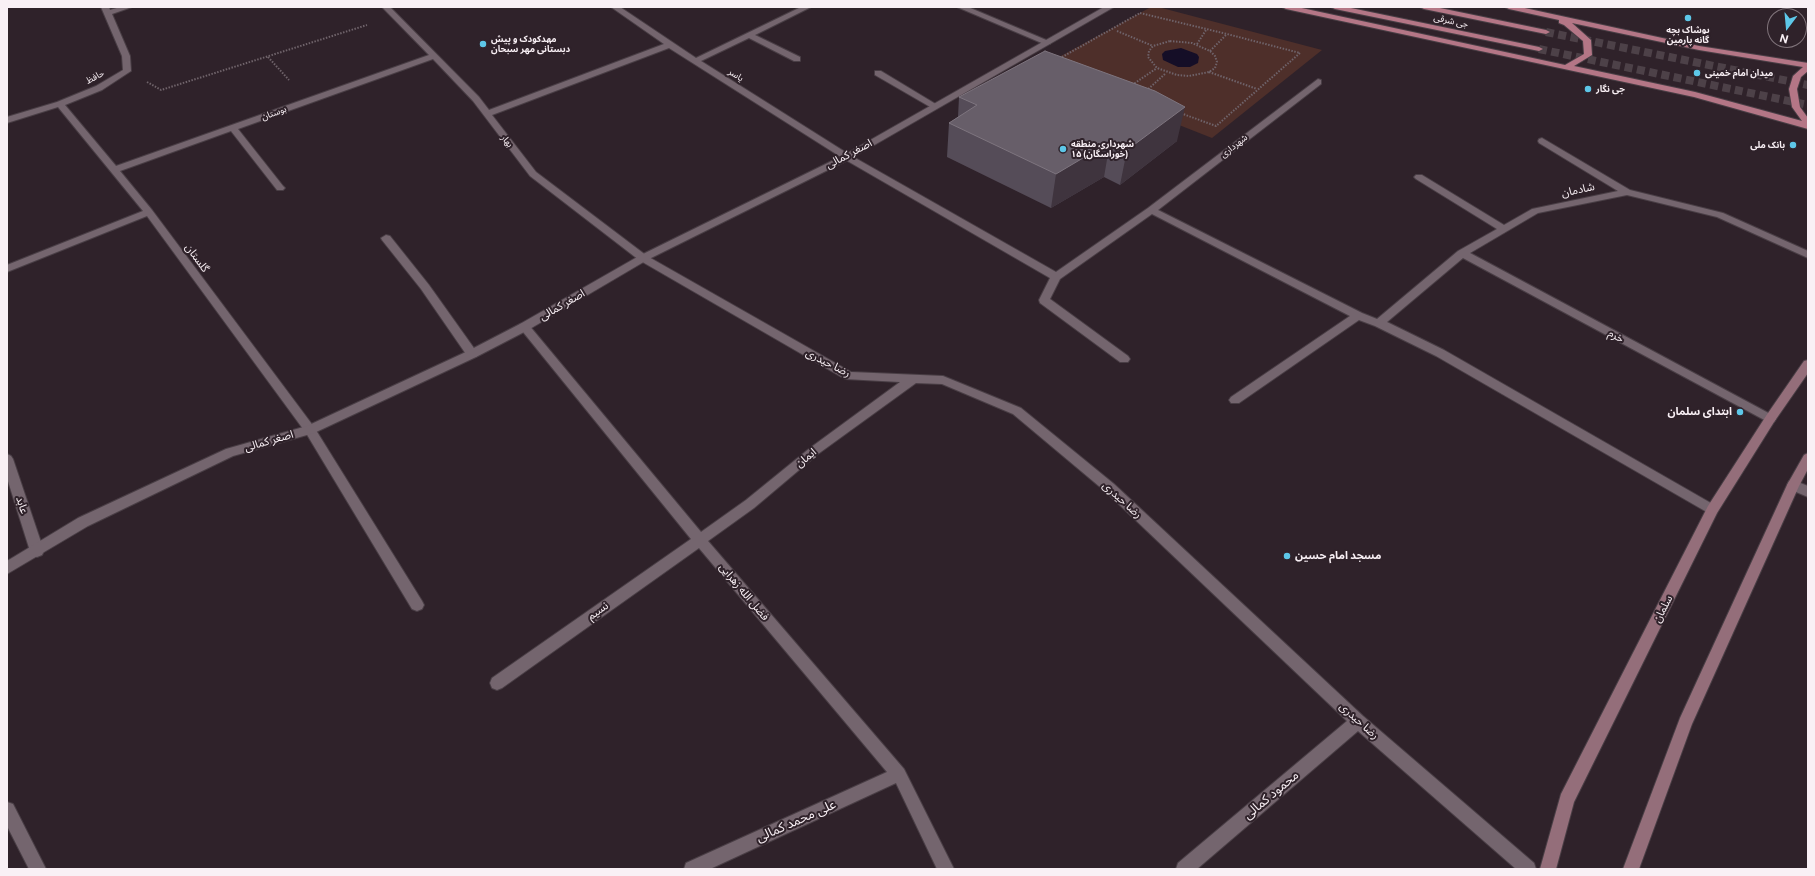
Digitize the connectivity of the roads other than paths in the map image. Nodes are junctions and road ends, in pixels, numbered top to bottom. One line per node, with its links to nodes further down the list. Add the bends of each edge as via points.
1 (128, 7): 11 (street)
2 (386, 7): 18 (street, بهار)
3 (616, 7): 16 (street, یاسر)
4 (807, 7): 14 (street)
5 (961, 7): 15 (street)
6 (1286, 7): 22 (main road)
7 (1335, 7): 17 (main road, جی شرقی)
8 (1424, 7): 13 (main road, جی شرقی)
9 (1509, 7): 12 (main road)
10 (1106, 8): 15 (street, اصغر کمالی)
11 (106, 10): 25 (street, حافظ, via 126,56 127,71 99,88)
12 (1551, 16): 21 (main road, via 1699,48); 22 (main road, via 1567,23 1587,40 1588,55)
13 (1546, 32)
14 (749, 35): 19 (street); 20 (street)
15 (1047, 42): 26 (street, اصغر کمالی)
16 (670, 45): 20 (street, یاسر); 27 (street)
17 (1539, 49)
18 (434, 56): 27 (street, بهار, via 476,99); 30 (street, بوستان)
19 (797, 59)
20 (695, 61): 32 (street, یاسر)
21 (1808, 66): 29 (main road, via 1797,76 1792,89 1796,107)
22 (1567, 67): 29 (main road, via 1709,98)
23 (878, 73): 26 (street)
24 (1318, 82): 37 (street, شهرداری)
25 (60, 104): 28 (street, حافظ); 33 (street, گلستان)
26 (935, 106): 32 (street, اصغر کمالی)
27 (486, 114): 43 (street, بهار, via 534,174)
28 (7, 120)
29 (1808, 125)
30 (233, 128): 33 (street, بوستان); 35 (street)
31 (1542, 142): 36 (street)
32 (847, 156): 43 (street, اصغر کمالی); 45 (street, یاسر)
33 (114, 170): 38 (street, گلستان)
34 (1419, 177): 39 (street)
35 (280, 188)
36 (1627, 192): 39 (street, شادمان, via 1535,211); 42 (street, شادمان, via 1720,215)
37 (1151, 210): 45 (street, شهرداری); 46 (street)
38 (149, 212): 44 (street); 55 (street, گلستان)
39 (1504, 229): 41 (street, شادمان)
40 (386, 238): 49 (street, via 425,287)
41 (1462, 253): 47 (street, شادمان); 54 (street, خرم)
42 (1808, 255)
43 (643, 258): 48 (street, اصغر کمالی); 52 (street, رضا حیدری, via 849,376)
44 (7, 269)
45 (1056, 277): 50 (street, via 1044,300)
46 (1358, 316): 47 (street); 53 (street)
47 (1379, 323): 60 (street, via 1440,353)
48 (524, 326): 49 (street, اصغر کمالی); 61 (street, فضل الله زهرایی)
49 (472, 354): 55 (street, اصغر کمالی)
50 (1124, 359)
51 (1808, 364): 54 (main road, سلمان)
52 (913, 379): 61 (street, ایمان, via 814,451 750,504); 66 (street, رضا حیدری, via 943,380 1017,411 1110,488)
53 (1235, 400)
54 (1770, 419): 60 (main road, سلمان)
55 (310, 430): 62 (street, اصغر کمالی, via 230,452 82,522); 64 (street, گلستان)
56 (7, 458): 62 (street, عابد)
57 (1808, 458): 58 (main road)
58 (1792, 485): 59 (street); 76 (main road, via 1685,723)
59 (1808, 492)
60 (1712, 510): 75 (main road, سلمان, via 1567,800)
61 (700, 540): 65 (street, نسیم); 67 (street, فضل الله زهرایی)
62 (37, 551): 63 (street, اصغر کمالی)
63 (7, 568)
64 (417, 605)
65 (497, 683)
66 (1358, 721): 73 (street, محمود کمالی); 74 (street, رضا حیدری)
67 (900, 774): 69 (street, علی محمد کمالی); 72 (street, فضل الله زهرایی)
68 (7, 810): 70 (street)
69 (711, 864): 71 (street, علی محمد کمالی)
70 (38, 869)
71 (692, 869)
72 (946, 869)
73 (1184, 869)
74 (1528, 869)
75 (1548, 869)
76 (1632, 869)

